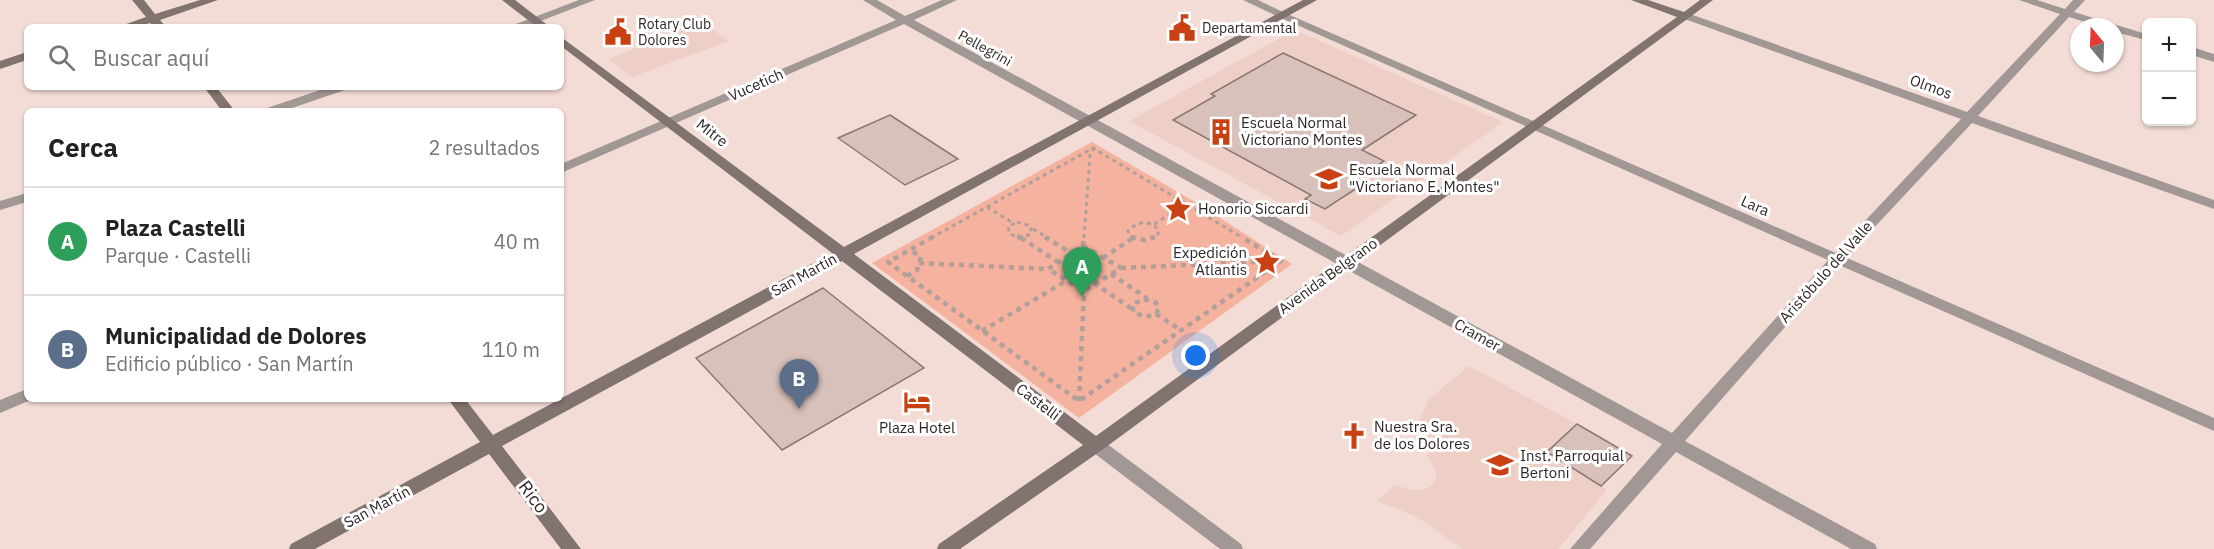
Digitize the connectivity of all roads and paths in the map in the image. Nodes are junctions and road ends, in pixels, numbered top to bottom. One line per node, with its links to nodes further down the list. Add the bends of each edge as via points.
1 (138, 0): 18 (main road)
2 (212, 0): 18 (main road)
3 (508, 0): 19 (main road)
4 (589, 0): 19 (street)
5 (869, 0): 17 (street, Pellegrini)
6 (951, 0): 17 (street, Vucetich)
7 (1249, 0): 14 (street, Lara)
8 (1311, 0): 14 (main road, San Martín)
9 (1637, 0): 15 (main road, Olmos)
10 (1707, 0): 15 (main road, Avenida Belgrano)
11 (2025, 0): 13 (street)
12 (2079, 0): 13 (street, Aristóbulo del Valle)
13 (2067, 13): 16 (street); 31 (street, Aristóbulo del Valle)
14 (1283, 15): 32 (main road, San Martín); 34 (street, Lara)
15 (1686, 16): 31 (street, Olmos); 34 (main road, Avenida Belgrano)
16 (2084, 18)
17 (905, 20): 32 (street, Pellegrini); 33 (street, Vucetich)
18 (156, 23)
19 (539, 23)
20 (2124, 30): 21 (street)
21 (2142, 36)
22 (564, 42): 33 (main road, Mitre)
23 (2196, 52): 25 (street)
24 (24, 57): 26 (main road)
25 (2214, 58)
26 (0, 65)
27 (212, 90): 29 (main road)
28 (332, 90): 30 (street)
29 (227, 108)
30 (280, 108)
31 (1968, 118): 39 (street, Olmos); 52 (street, Aristóbulo del Valle)
32 (1086, 121): 50 (main road, San Martín); 56 (street, Cramer)
33 (671, 122): 36 (street, Vucetich); 50 (main road, Mitre)
34 (1534, 125): 52 (street, Lara); 56 (main road, Avenida Belgrano)
35 (1093, 148): 38 (path); 41 (path); 47 (path)
36 (564, 169)
37 (24, 198): 40 (street)
38 (1187, 204): 43 (path); 53 (path)
39 (2214, 205)
40 (0, 206)
41 (987, 207): 42 (path); 48 (path)
42 (1013, 223): 44 (path, via 1026,223); 45 (path, via 1008,232)
43 (1154, 225): 46 (path, via 1136,223 1128,231); 46 (path, via 1159,230 1154,238)
44 (1033, 228): 45 (path, via 1031,234); 49 (path)
45 (1020, 238): 54 (path)
46 (1133, 238): 51 (path)
47 (1083, 246): 49 (path); 51 (path)
48 (910, 250): 55 (path, via 921,257); 60 (path, via 888,262)
49 (1071, 253): 54 (path)
50 (841, 255): 75 (main road, San Martín); 76 (main road, Castelli)
51 (1103, 258): 57 (path)
52 (1836, 260): 73 (street, Lara); 74 (street, Aristóbulo del Valle)
53 (1281, 261): 57 (path); 67 (path)
54 (1058, 262): 58 (path)
55 (919, 263): 58 (path); 60 (path, via 917,270)
56 (1346, 263): 74 (street, Cramer); 76 (main road, Avenida Belgrano)
57 (1121, 268): 59 (path)
58 (1048, 269): 61 (path)
59 (1111, 274): 62 (path); 64 (path)
60 (907, 276): 68 (path)
61 (1066, 281): 63 (path); 68 (path)
62 (1094, 283): 63 (path); 65 (path)
63 (1084, 291): 70 (path)
64 (1148, 299): 65 (path, via 1136,301); 66 (path, via 1158,305)
65 (1132, 309): 66 (path, via 1136,315 1145,317)
66 (1156, 314): 67 (path)
67 (1181, 330): 70 (path)
68 (982, 331): 70 (path)
69 (24, 396): 72 (street)
70 (1079, 401)
71 (458, 402): 75 (main road, Rico)
72 (0, 407)
73 (2214, 425)
74 (1674, 443): 81 (street, Aristóbulo del Valle); 82 (street, Cramer)
75 (493, 445): 77 (main road, San Martín); 78 (main road, Rico)
76 (1096, 445): 79 (main road, Avenida Belgrano); 80 (street, Castelli)
77 (298, 549)
78 (572, 549)
79 (946, 549)
80 (1234, 549)
81 (1579, 549)
82 (1868, 549)

